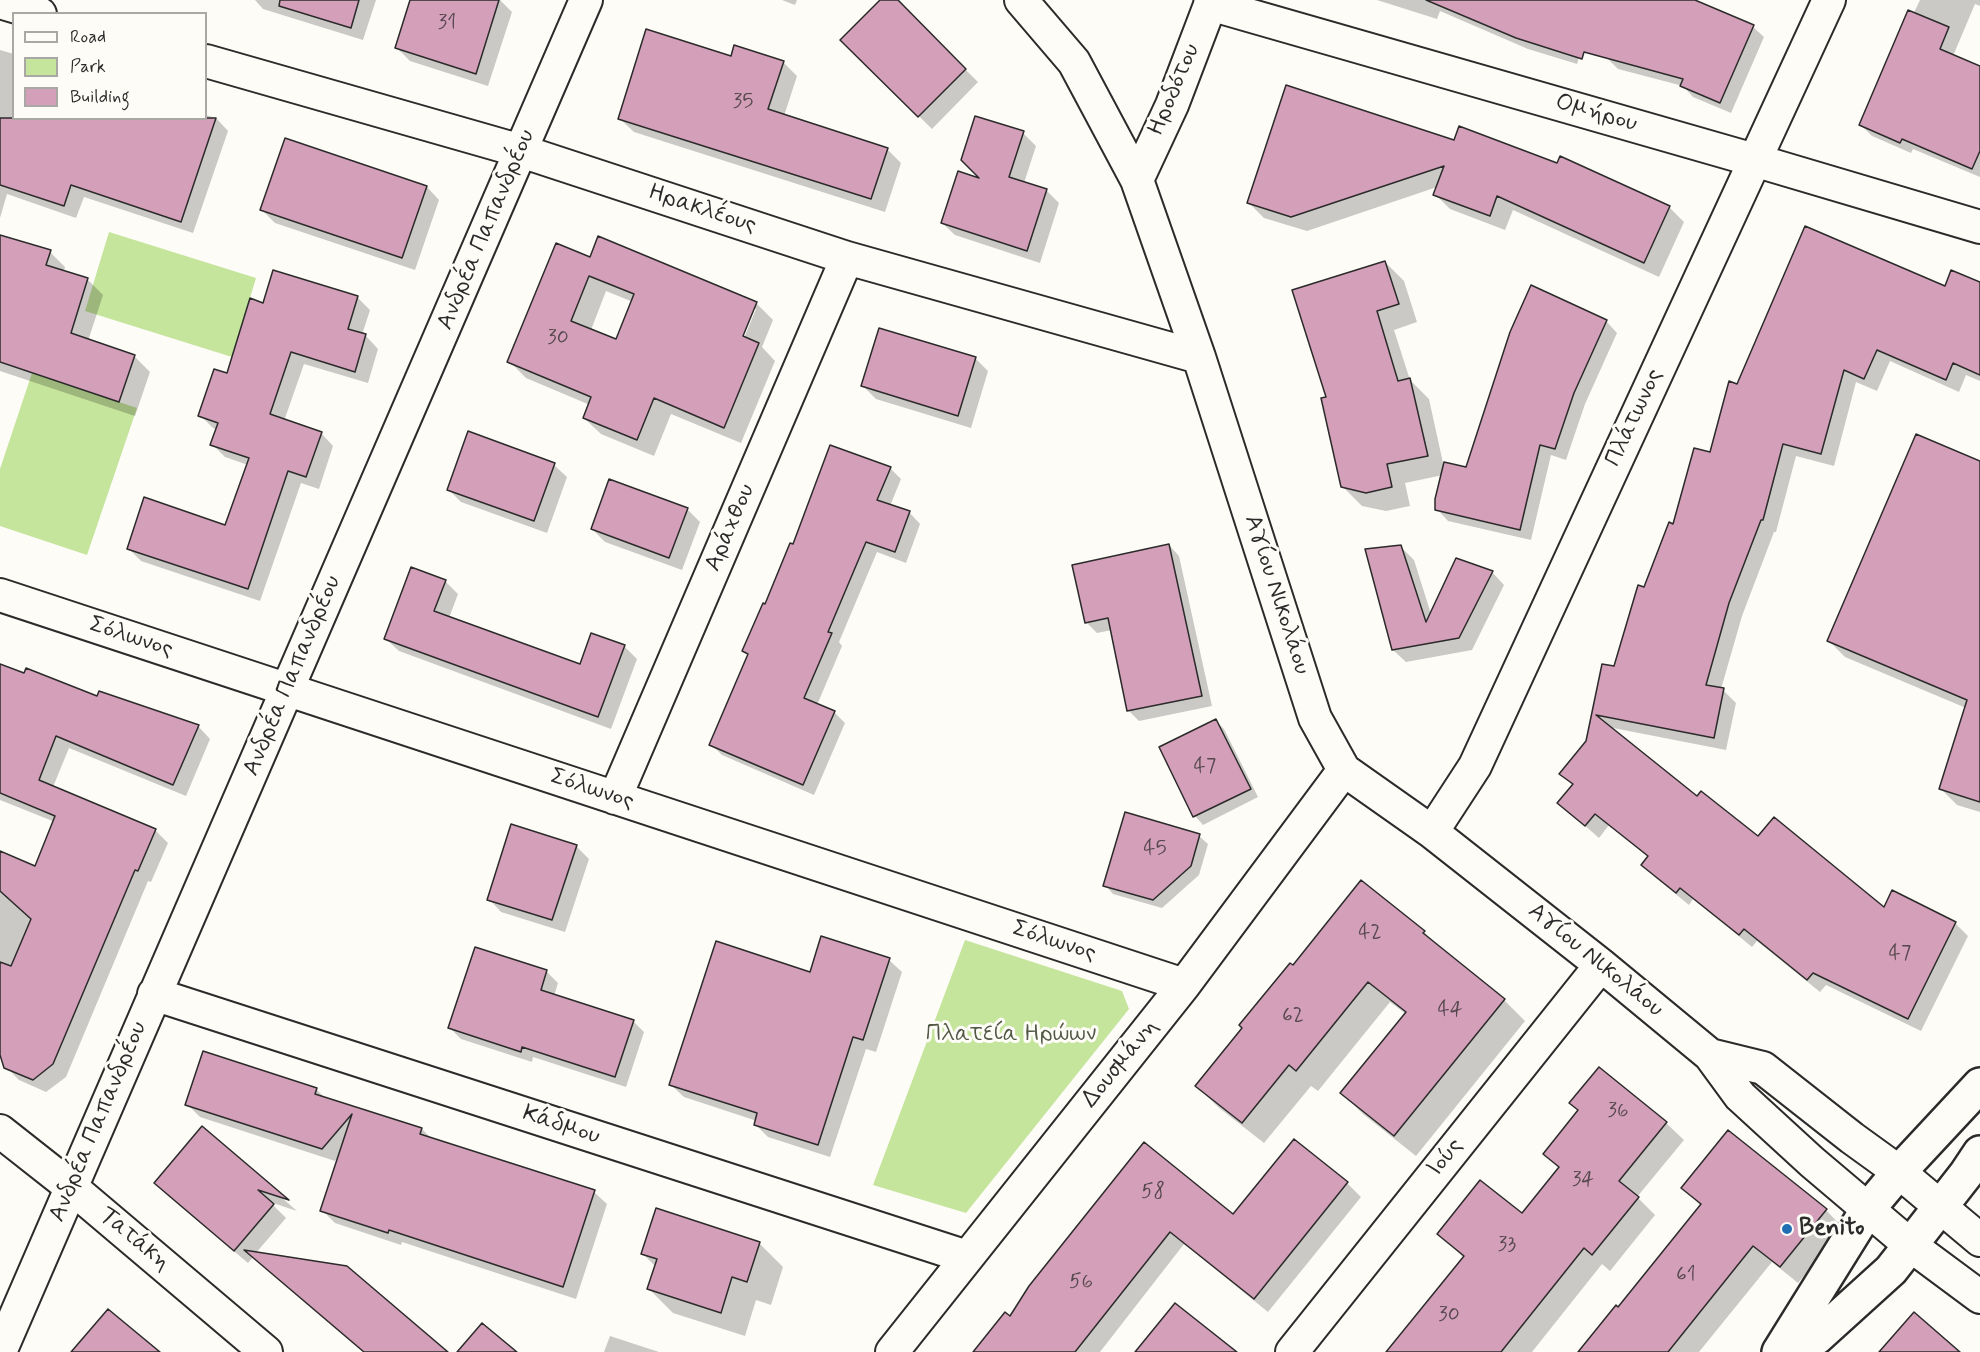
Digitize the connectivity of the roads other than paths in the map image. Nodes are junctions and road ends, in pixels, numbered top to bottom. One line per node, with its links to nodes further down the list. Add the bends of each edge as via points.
1 (586, 0): 8 (street, Ανδρέα Παπανδρέου)
2 (1021, 0): 10 (street, Αγίου Νικολάου, via 1074,62)
3 (1828, 0): 9 (street, Πλάτωνος)
4 (0, 2): 6 (street)
5 (1211, 2): 9 (street, Ομήρου); 10 (street, Ηροδότου, via 1172,105)
6 (33, 12)
7 (207, 61): 8 (street, Ηρακλέους)
8 (521, 151): 12 (street, Ηρακλέους); 15 (street, Ανδρέα Παπανδρέου)
9 (1754, 160): 11 (street, Ομήρου); 18 (street, Πλάτωνος, via 1475,766)
10 (1137, 180): 13 (street, Αγίου Νικολάου)
11 (1980, 227)
12 (847, 258): 13 (street, Ηρακλέους); 17 (street, Αράχθου)
13 (1199, 357): 16 (street, Αγίου Νικολάου, via 1315,718)
14 (0, 595): 15 (street, Σόλωνος)
15 (287, 689): 17 (street, Σόλωνος); 21 (street, Ανδρέα Παπανδρέου)
16 (1344, 770): 18 (street, Αγίου Νικολάου); 20 (street, Δουσμάνη)
17 (615, 798): 20 (street, Σόλωνος)
18 (1432, 832): 19 (street, Αγίου Νικολάου)
19 (1601, 964): 22 (street, Αγίου Νικολάου); 37 (street, Ιούς)
20 (1184, 985): 32 (street, Δουσμάνη)
21 (154, 994): 27 (street, Ανδρέα Παπανδρέου); 32 (street, Κάδμου)
22 (1710, 1055): 26 (street, Αγίου Νικολάου, via 1763,1068); 29 (street, Αγίου Νικολάου, via 1740,1096)
23 (1980, 1084): 26 (main road)
24 (0, 1131): 27 (street, Τατάκη)
25 (1980, 1153): 28 (main road)
26 (1899, 1172): 28 (street, Αγίου Νικολάου); 29 (main road)
27 (71, 1187): 34 (street, Ανδρέα Παπανδρέου); 35 (street, Τατάκη)
28 (1941, 1206): 30 (street, Αγίου Νικολάου); 31 (main road)
29 (1868, 1209): 31 (street, Αγίου Νικολάου); 38 (main road)
30 (1980, 1240)
31 (1910, 1245): 33 (street, Αγίου Νικολάου); 39 (main road, via 1891,1270)
32 (967, 1257): 36 (street, Δουσμάνη)
33 (1980, 1297)
34 (0, 1352)
35 (266, 1352)
36 (892, 1352)
37 (1292, 1352)
38 (1779, 1352)
39 (1797, 1352)

